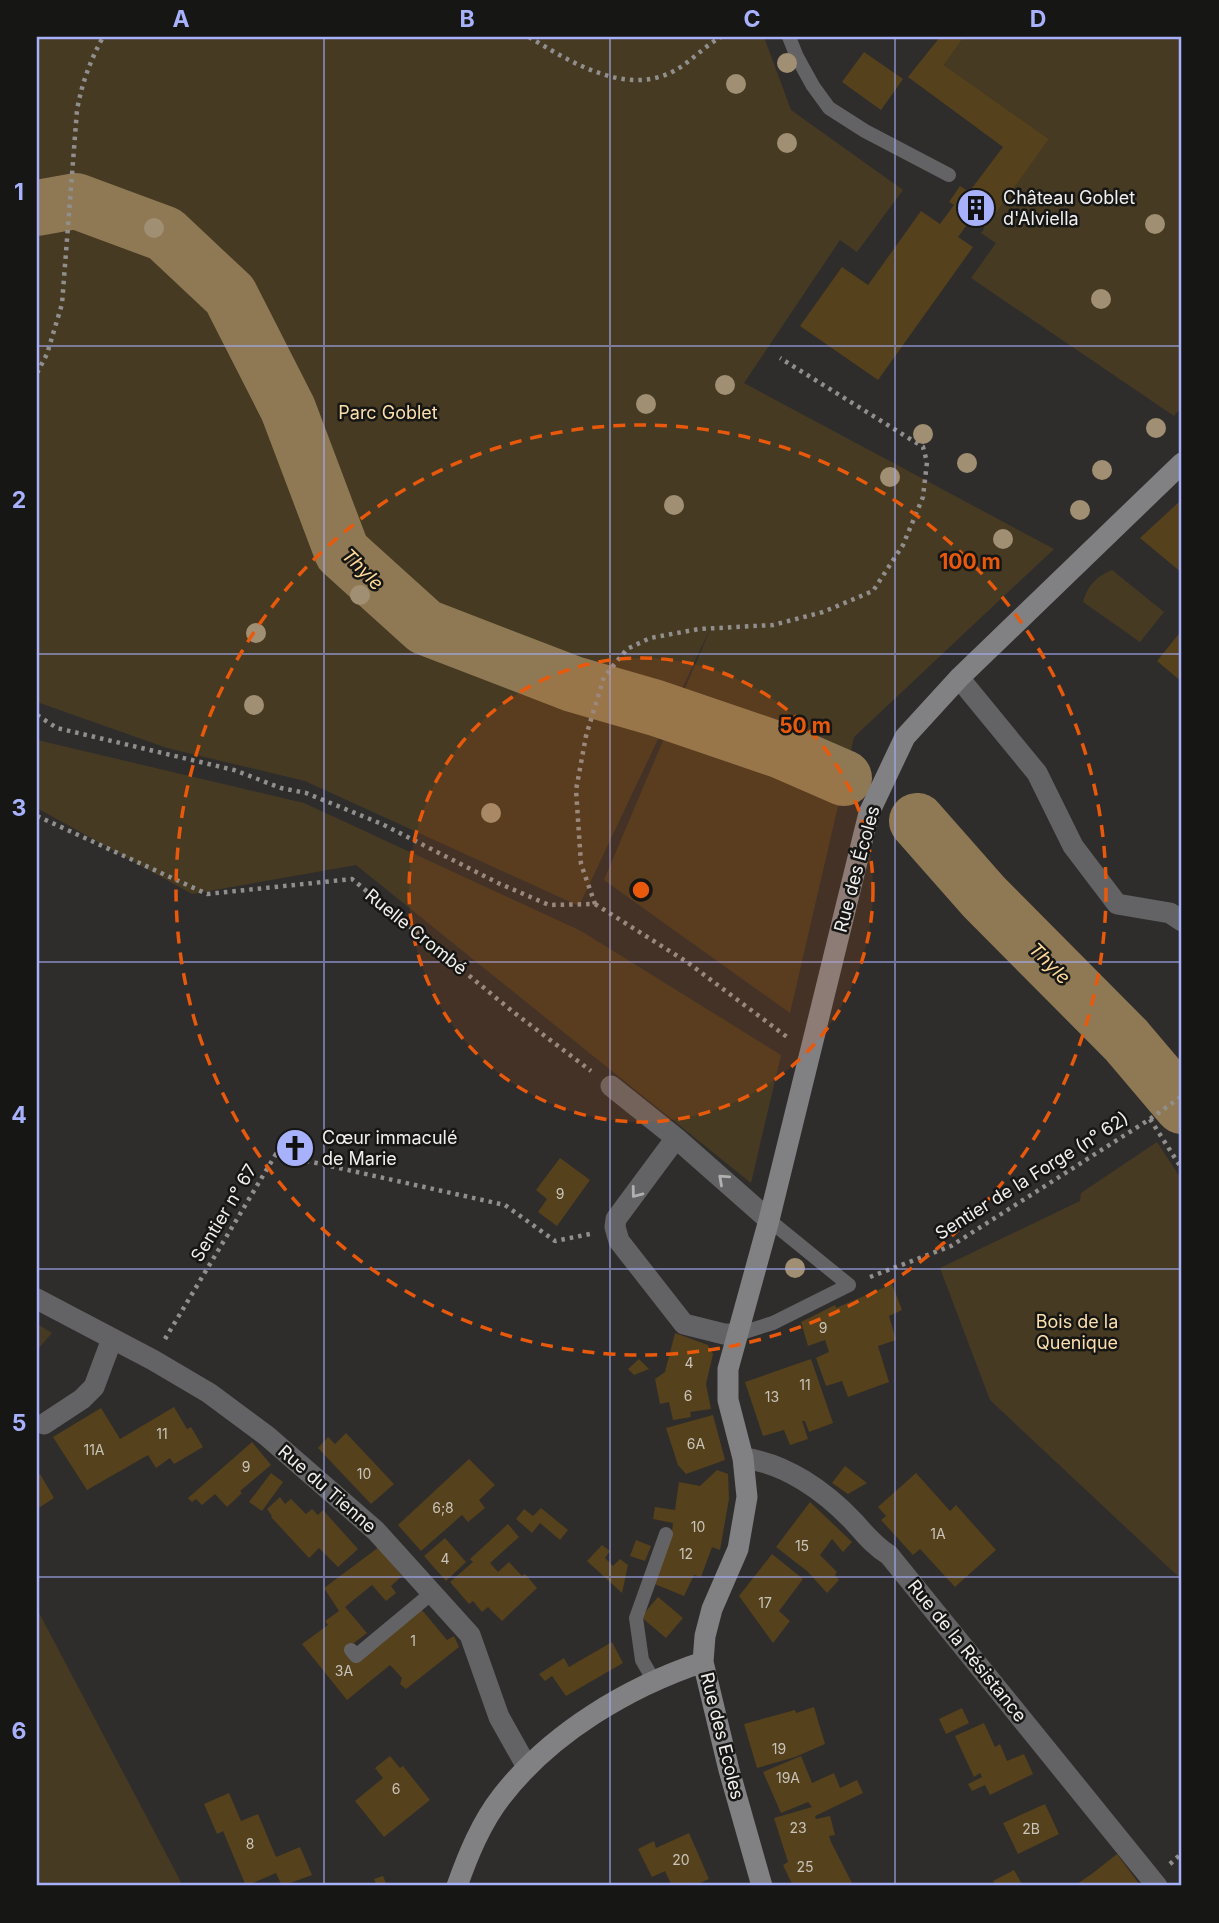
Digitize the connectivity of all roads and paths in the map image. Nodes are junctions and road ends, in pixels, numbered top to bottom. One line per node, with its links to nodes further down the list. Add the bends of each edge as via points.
1 (103, 37): 7 (path, via 82,82 62,304)
2 (529, 37): 3 (path, via 594,71 645,80 671,73)
3 (720, 37)
4 (789, 37): 5 (lane, via 829,108)
5 (949, 175)
6 (780, 358): 12 (path, via 923,447 927,462 923,497 903,545 873,591 823,612 774,625 699,629 650,638 626,649 604,677 576,790 581,864)
7 (37, 373)
8 (1182, 463): 9 (street, Rue des Écoles)
9 (959, 678): 13 (street, via 1037,774 1073,846 1117,904 1170,914); 14 (street, Rue des Écoles, via 905,737 869,813)
10 (37, 715): 12 (path, via 57,728 306,793 382,824 549,905)
11 (37, 816): 15 (path, Ruelle Crombé, via 207,894 352,878 512,1011)
12 (595, 904): 14 (path, via 687,962)
13 (1182, 921)
14 (810, 1054): 20 (street, Rue des Écoles)
15 (611, 1086): 18 (street)
16 (1182, 1096): 17 (path, Sentier de la Forge (nᵒ 62))
17 (1150, 1119): 19 (path); 22 (path, Sentier de la Forge (nᵒ 62), via 951,1246)
18 (677, 1138): 20 (street, one-way to 18); 21 (street, one-way to 21, via 616,1219)
19 (1182, 1169)
20 (769, 1220): 22 (lane); 24 (street, Rue des Ecoles)
21 (615, 1230): 24 (street, via 684,1324); 26 (path, Sentier nᵒ 67, via 555,1241 505,1205 276,1154)
22 (849, 1285): 24 (lane)
23 (37, 1299): 25 (street, Rue du Tienne)
24 (738, 1334): 28 (street, Rue des Ecoles, via 727,1381)
25 (112, 1339): 27 (street, via 94,1387); 30 (street, Rue du Tienne, via 192,1382 267,1436 376,1531)
26 (164, 1340)
27 (44, 1424)
28 (743, 1458): 32 (street, Rue des Ecoles, via 747,1497 742,1535 712,1609); 37 (street, Rue de la Résistance, via 794,1475 832,1502 889,1555)
29 (666, 1534): 33 (lane, via 636,1618 642,1660)
30 (433, 1592): 31 (lane, via 356,1656); 34 (street, Rue du Tienne, via 470,1635 499,1717)
31 (351, 1650)
32 (703, 1662): 33 (street); 36 (street, Rue des Ecoles)
33 (654, 1681): 34 (street, via 606,1707)
34 (527, 1767): 35 (street, via 500,1798 471,1849)
35 (457, 1886)
36 (762, 1886)
37 (1157, 1886)

